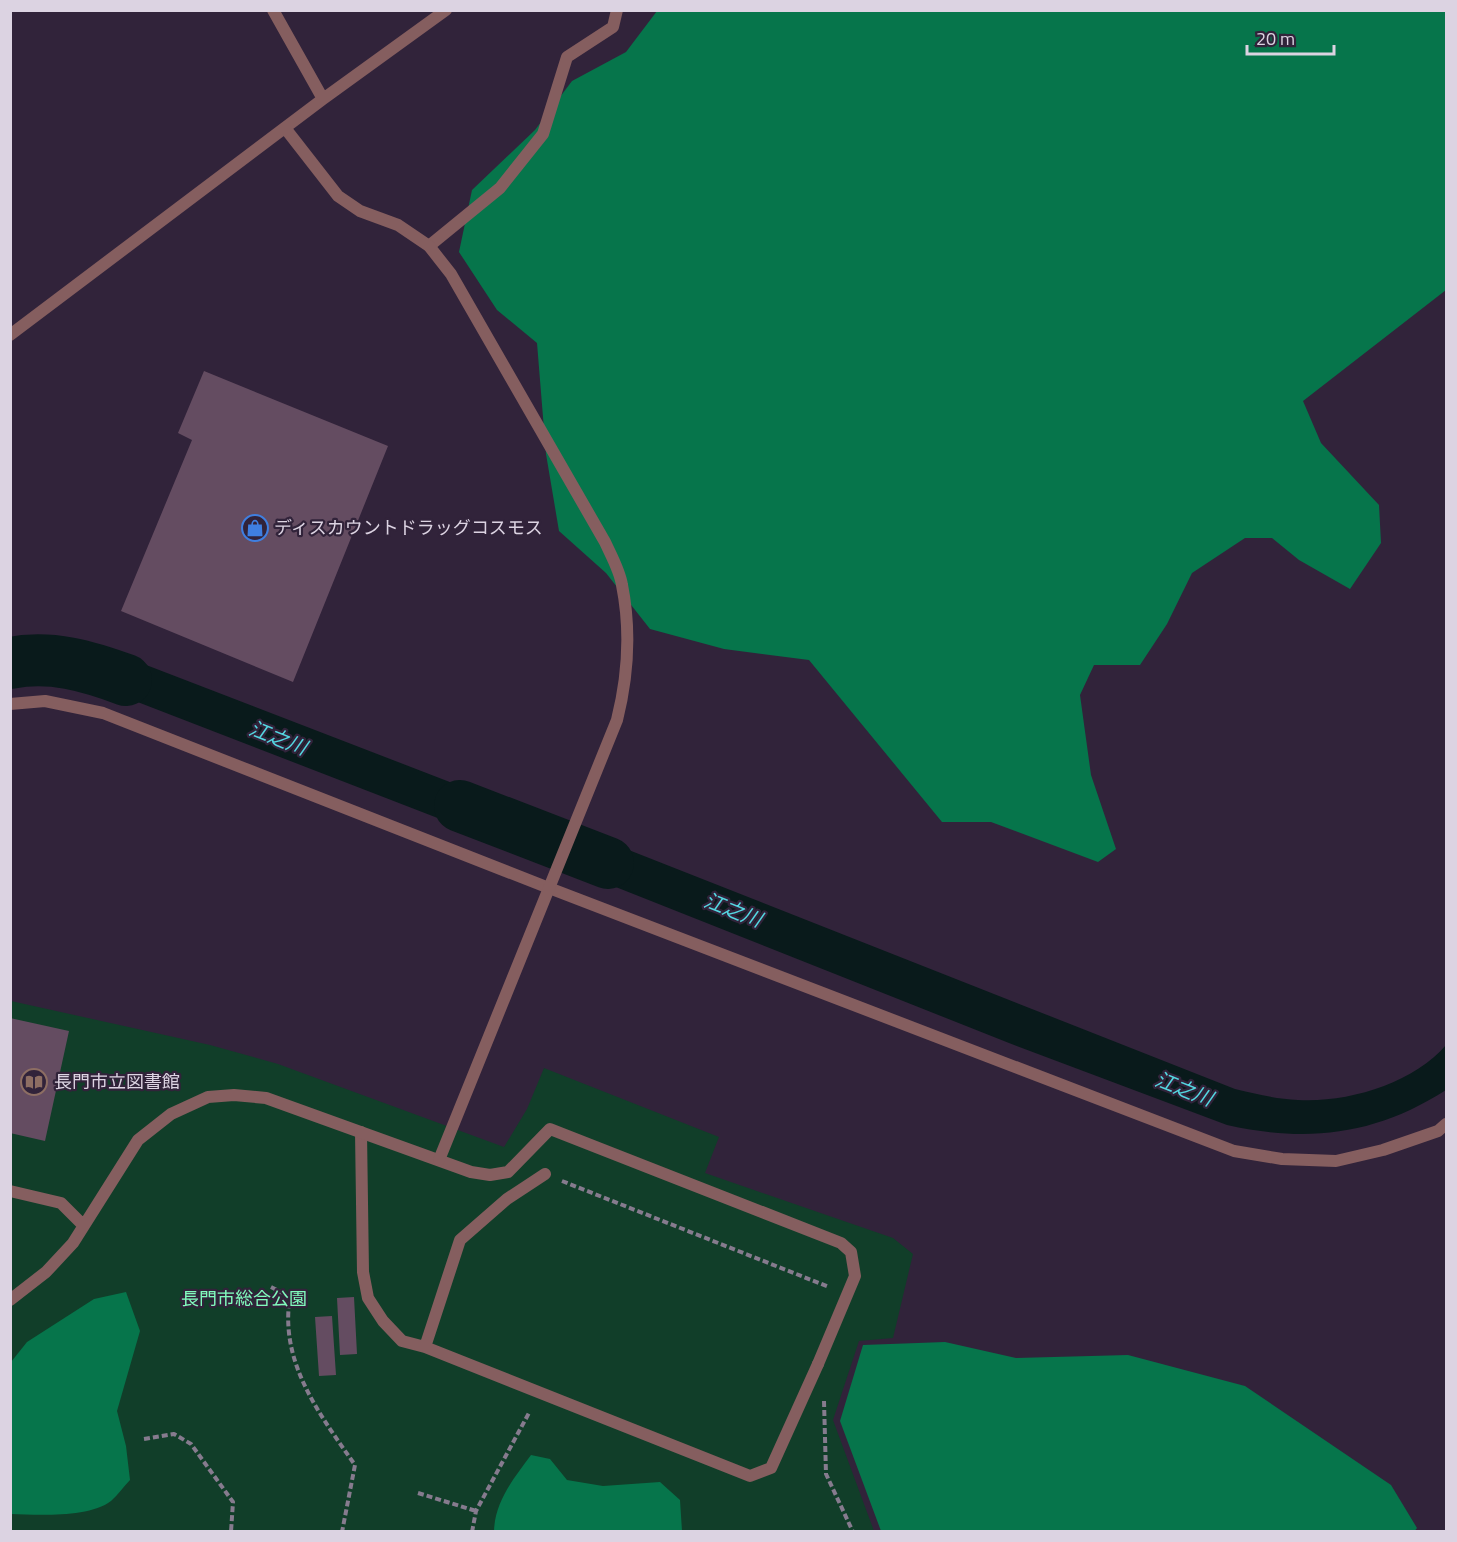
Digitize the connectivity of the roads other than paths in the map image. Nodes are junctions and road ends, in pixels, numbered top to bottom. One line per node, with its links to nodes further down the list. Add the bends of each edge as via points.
1 (273, 10): 4 (street)
2 (446, 10): 4 (street)
3 (617, 10): 6 (street, via 613,27 567,57 543,134 500,188)
4 (323, 99): 5 (street)
5 (285, 128): 6 (street, via 338,196 360,211 398,225); 7 (street)
6 (429, 246): 9 (street, via 451,274 605,542 622,584 628,635 625,687 617,720)
7 (10, 335)
8 (10, 704): 9 (street, via 45,701 103,713)
9 (549, 888): 10 (street, via 1234,1151 1282,1159 1336,1161 1383,1150); 12 (street)
10 (1446, 1125)
11 (361, 1132): 12 (street); 15 (street, via 266,1098 208,1097 171,1114 138,1140); 17 (street, via 363,1272 368,1298 382,1321 402,1341)
12 (439, 1160): 17 (street, via 471,1172 508,1172 550,1130 841,1243 851,1252 855,1276 771,1468 750,1476)
13 (545, 1174): 17 (street, via 507,1199 460,1240)
14 (10, 1191): 15 (street, via 61,1203)
15 (83, 1225): 16 (street, via 73,1243 46,1272)
16 (10, 1300)
17 (425, 1347)

